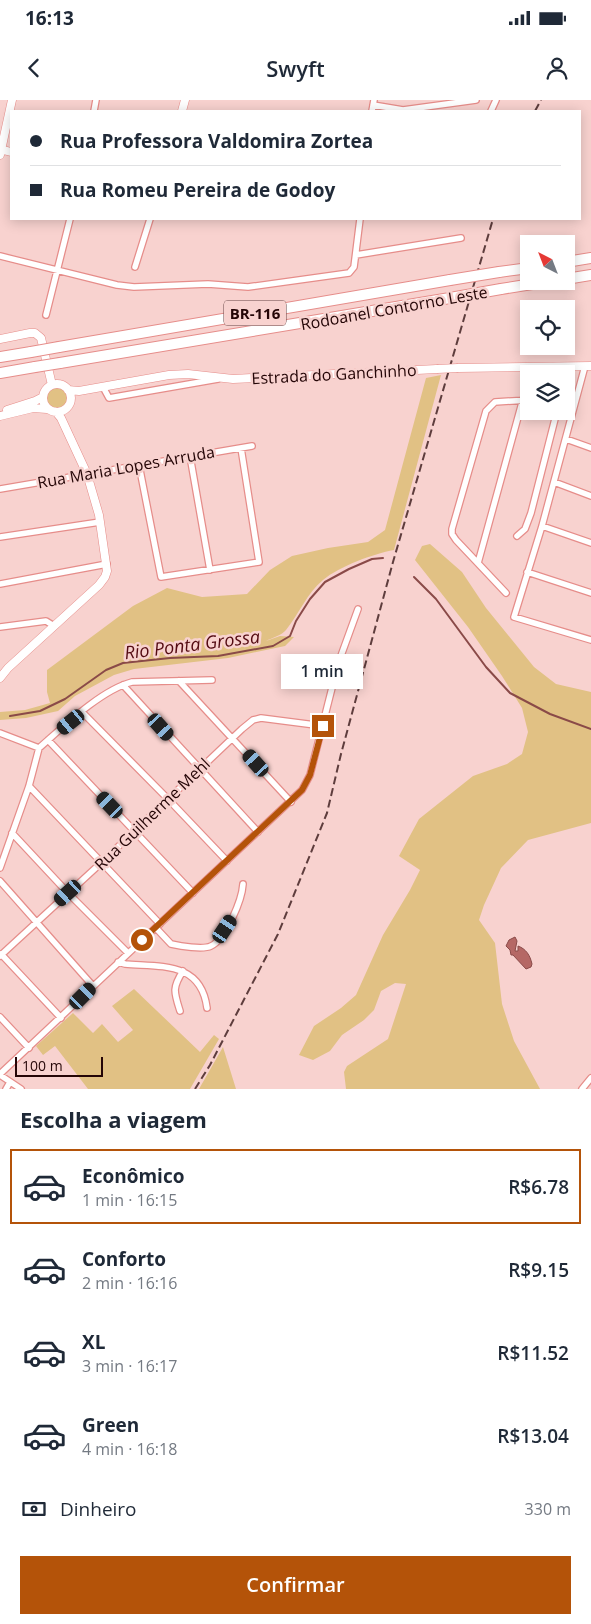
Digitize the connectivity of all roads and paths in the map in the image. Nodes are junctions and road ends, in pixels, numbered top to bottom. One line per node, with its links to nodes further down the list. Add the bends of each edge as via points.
1 (12, 100): 6 (street)
2 (476, 100): 5 (street)
3 (373, 106): 4 (street)
4 (393, 110)
5 (405, 110)
6 (1, 151)
7 (70, 220): 17 (street)
8 (150, 220): 15 (street)
9 (360, 220): 11 (street)
10 (461, 238): 11 (street)
11 (356, 255): 17 (street, via 349,273 248,287 117,285)
12 (0, 256): 17 (street)
13 (591, 258): 14 (highway)
14 (575, 261)
15 (135, 267)
16 (520, 269): 23 (highway, Rodoanel Contorno Leste / BR-116, bridge)
17 (58, 270): 21 (street)
18 (591, 275): 19 (highway)
19 (575, 278)
20 (520, 287): 27 (highway, Rodoanel Contorno Leste / BR-116, bridge)
21 (46, 315)
22 (0, 339): 29 (street, via 30,333 41,338)
23 (0, 357)
24 (588, 366): 25 (street, Estrada do Ganchinho); 41 (street)
25 (575, 368)
26 (520, 369): 28 (street, Estrada do Ganchinho, bridge, via 458,368)
27 (0, 373)
28 (221, 379): 30 (street, Estrada do Ganchinho, via 169,375); 30 (street, via 109,398)
29 (52, 385): 31 (street, via 62,385); 33 (street)
30 (103, 387): 32 (street, Estrada do Ganchinho)
31 (68, 390): 32 (street, Estrada do Ganchinho); 34 (street)
32 (79, 391): 34 (street)
33 (43, 397): 36 (street); 37 (street)
34 (71, 398): 38 (street)
35 (520, 400): 56 (street, via 495,402 486,411 452,529 456,540)
36 (47, 409): 37 (street); 38 (street)
37 (0, 414)
38 (60, 414): 47 (street)
39 (520, 420): 56 (street)
40 (555, 420): 53 (street, via 531,513 525,528)
41 (566, 438): 44 (street); 48 (street)
42 (252, 446): 43 (street, Rua Maria Lopes Arruda)
43 (241, 448): 45 (street, Rua Maria Lopes Arruda); 58 (street, via 259,562)
44 (591, 448)
45 (190, 456): 46 (street, Rua Maria Lopes Arruda); 58 (street)
46 (139, 465): 47 (street, Rua Maria Lopes Arruda); 58 (street, via 161,577)
47 (87, 474): 49 (street, Rua Maria Lopes Arruda); 51 (street)
48 (554, 482): 50 (street); 52 (street)
49 (0, 489)
50 (591, 496)
51 (100, 522): 54 (street); 57 (street)
52 (542, 526): 55 (street); 59 (street)
53 (517, 536)
54 (0, 537)
55 (591, 543)
56 (478, 562): 61 (street)
57 (107, 564): 60 (street); 64 (street, via 105,577 99,586)
58 (210, 570)
59 (527, 572): 62 (street); 66 (street, via 514,617)
60 (0, 584)
61 (506, 593)
62 (591, 593)
63 (358, 609): 72 (street, via 338,664)
64 (54, 626): 65 (street, via 46,621); 67 (street)
65 (0, 627)
66 (591, 640)
67 (0, 678)
68 (212, 680): 69 (street)
69 (179, 681): 70 (street); 74 (street)
70 (123, 685): 71 (street); 77 (street)
71 (82, 712): 75 (street); 79 (street)
72 (323, 726): 74 (street, Rua Guilherme Mehl, via 256,719); 80 (street, via 310,775)
73 (0, 733): 76 (street)
74 (233, 737): 77 (street, Rua Guilherme Mehl); 80 (street)
75 (48, 740): 76 (street); 81 (street)
76 (39, 748): 78 (street)
77 (200, 769): 79 (street, Rua Guilherme Mehl); 82 (street)
78 (29, 786): 83 (street); 85 (street)
79 (168, 799): 81 (street, Rua Guilherme Mehl); 84 (street)
80 (291, 802): 82 (street)
81 (135, 831): 85 (street, Rua Guilherme Mehl); 90 (street)
82 (258, 832): 84 (street)
83 (12, 833): 86 (street); 89 (street)
84 (227, 861): 90 (street)
85 (101, 863): 89 (street, Rua Guilherme Mehl); 92 (street)
86 (0, 868)
87 (0, 881): 91 (street)
88 (243, 884): 92 (street, via 234,917 212,946 171,944)
89 (68, 893): 91 (street, Rua Guilherme Mehl); 93 (street)
90 (193, 893): 92 (street)
91 (36, 922): 94 (street, Rua Guilherme Mehl); 97 (street)
92 (158, 926): 93 (street)
93 (128, 953): 95 (street)
94 (1, 955): 101 (street)
95 (118, 962): 96 (street); 97 (street)
96 (183, 971): 98 (street, via 194,978 206,998); 99 (street, via 174,992)
97 (93, 986): 101 (street)
98 (207, 1008)
99 (180, 1010)
100 (0, 1017): 102 (street)
101 (62, 1018): 102 (street)
102 (29, 1048): 103 (street)
103 (0, 1075): 105 (street)
104 (591, 1078): 108 (street)
105 (10, 1082): 106 (street); 107 (street)
106 (6, 1089)
107 (21, 1089)
108 (582, 1089)

